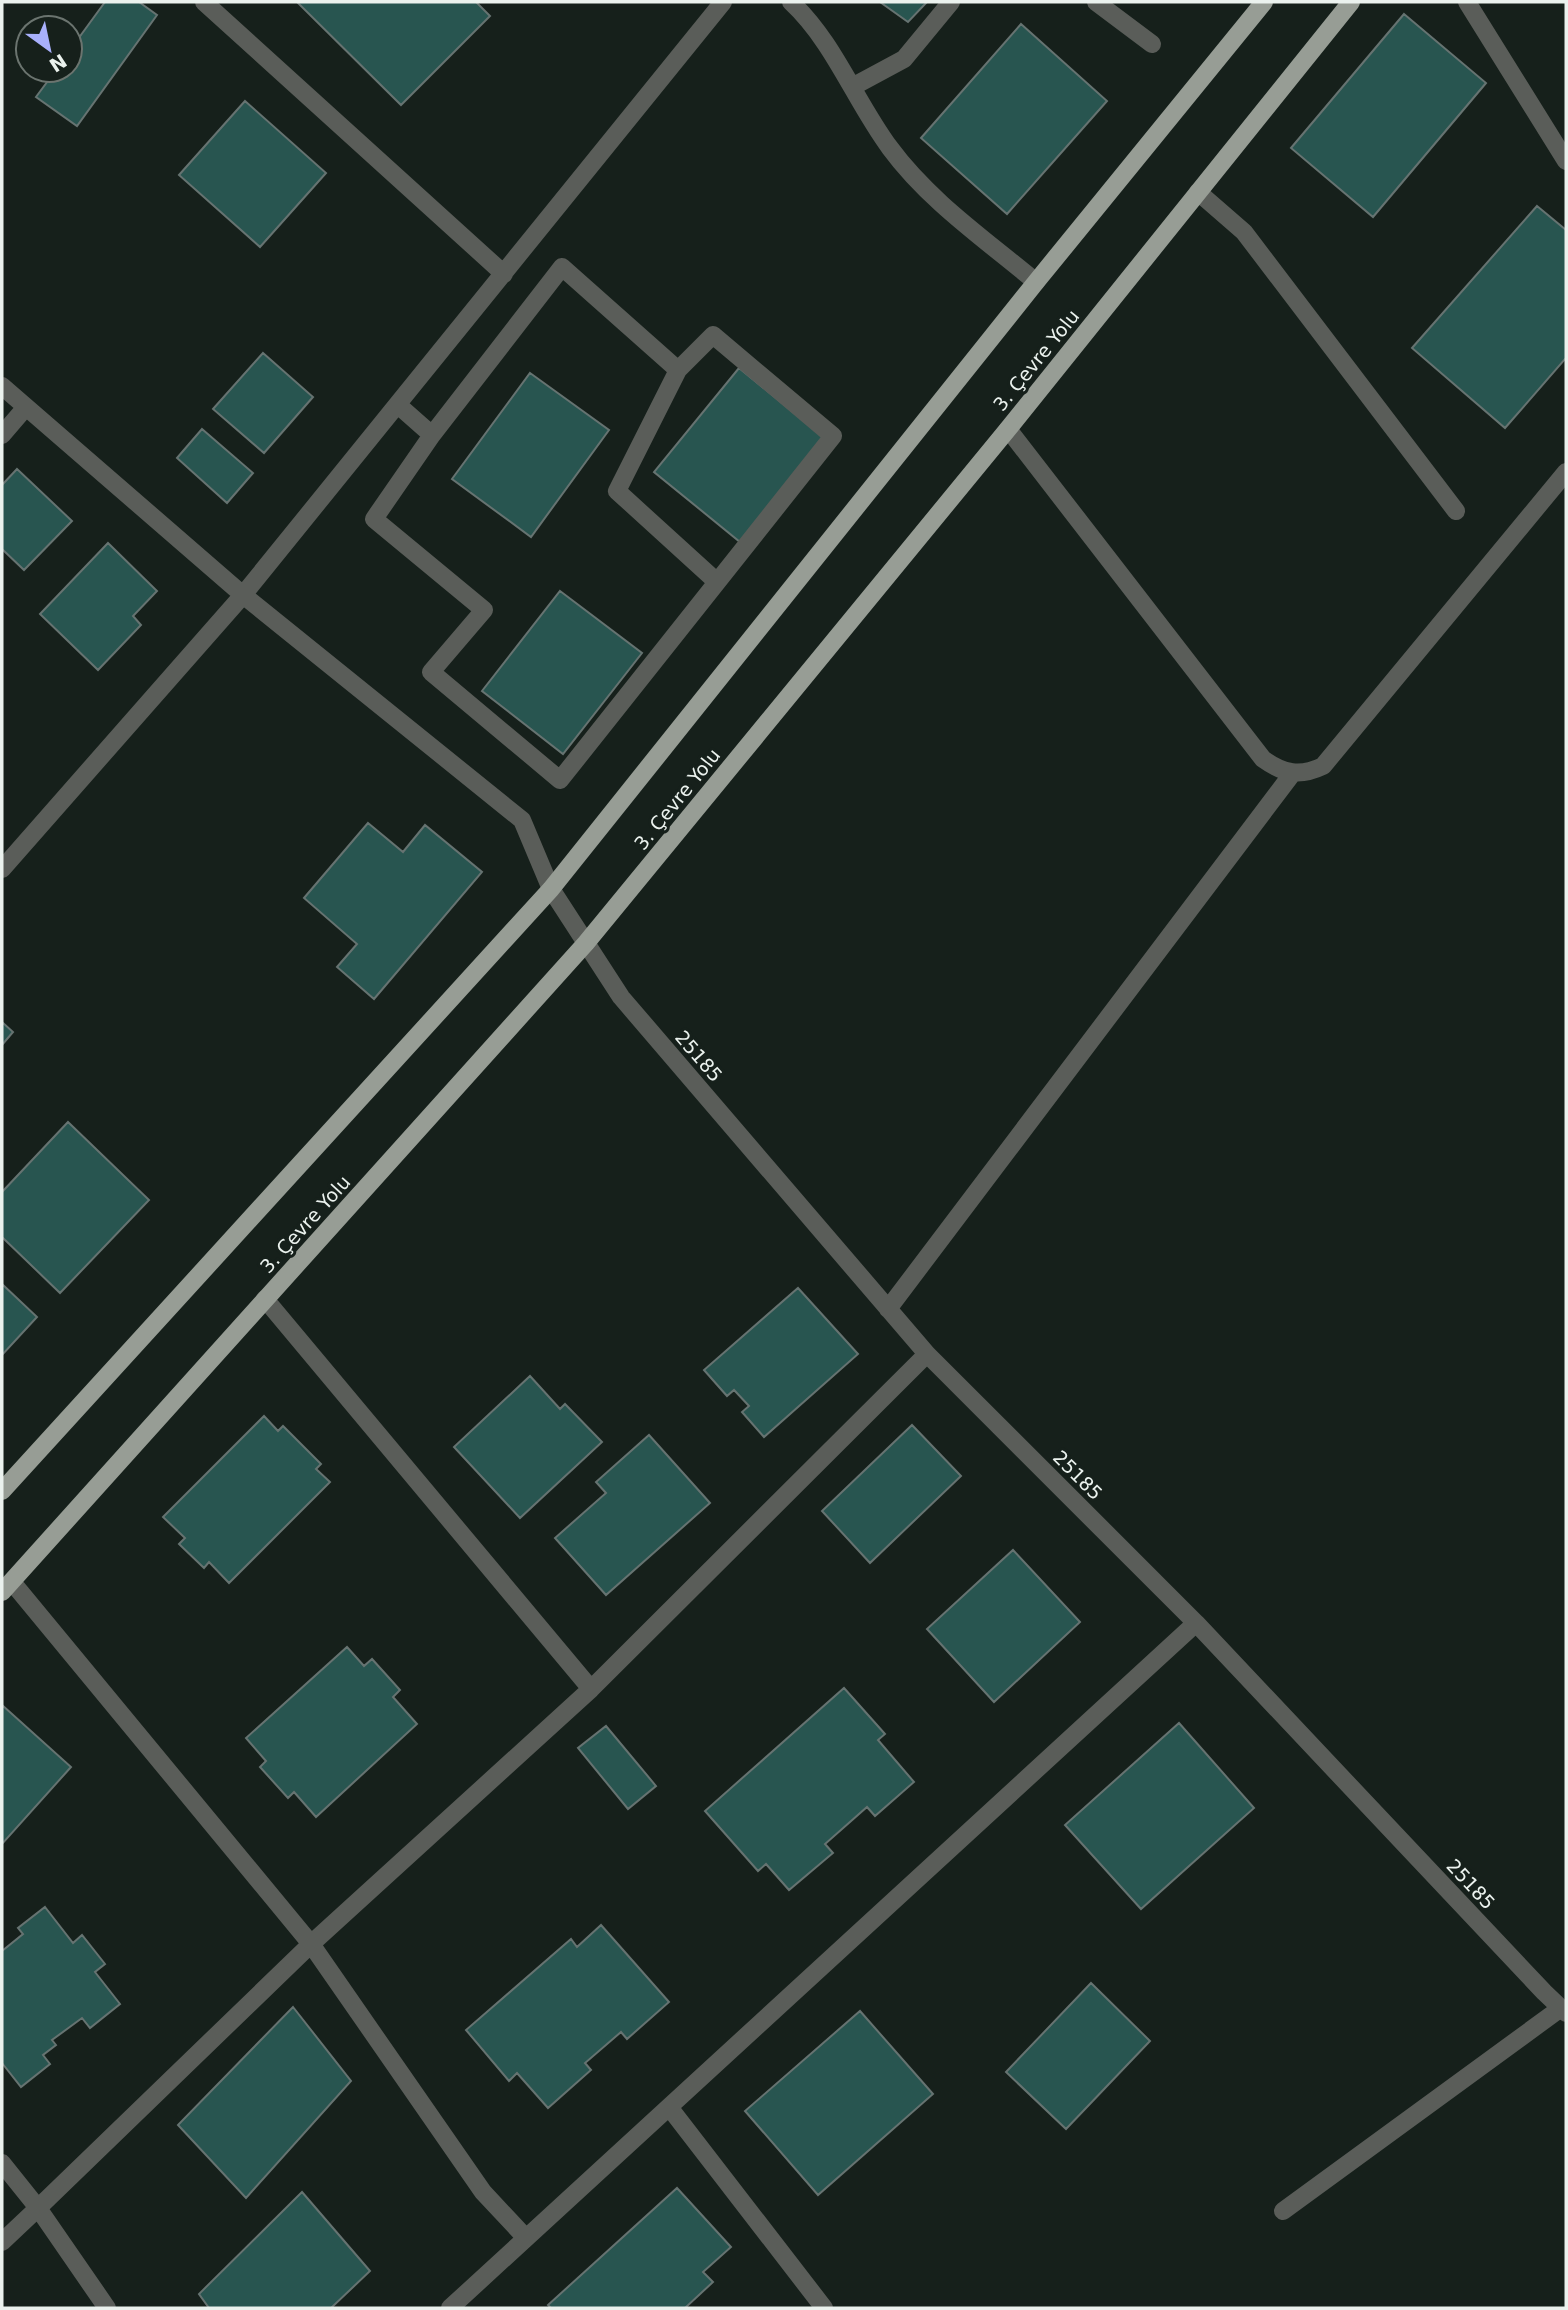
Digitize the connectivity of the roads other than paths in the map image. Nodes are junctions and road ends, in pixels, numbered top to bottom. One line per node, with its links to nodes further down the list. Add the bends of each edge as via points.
1 (204, 2): 13 (street)
2 (723, 2): 13 (street)
3 (791, 2): 10 (street, via 821,37)
4 (951, 2): 10 (street, via 904,59)
5 (1096, 2): 9 (street)
6 (1264, 2): 14 (main road)
7 (1351, 2): 12 (main road, 3. Çevre Yolu)
8 (1467, 2): 11 (street)
9 (1152, 44)
10 (852, 87): 14 (street, via 911,174)
11 (1566, 161)
12 (1198, 192): 19 (main road, 3. Çevre Yolu); 23 (street, via 1244,232)
13 (503, 274): 17 (street)
14 (1036, 282): 28 (main road)
15 (678, 370): 21 (street, via 562,267); 24 (street, via 617,491); 24 (street, via 713,335 833,436)
16 (2, 386): 18 (street, 25185)
17 (398, 405): 21 (street); 25 (street)
18 (26, 407): 20 (street); 25 (street, 25185)
19 (1008, 429): 26 (street, via 1263,759); 29 (main road, 3. Çevre Yolu)
20 (2, 435)
21 (432, 435): 24 (street, via 374,519 484,610 431,672 559,780)
22 (1566, 472): 26 (street, via 1323,766)
23 (1456, 511)
24 (717, 582)
25 (243, 595): 27 (street); 28 (street, 25185, via 522,820)
26 (1292, 774): 31 (street)
27 (2, 869)
28 (551, 889): 29 (street, 25185); 33 (main road)
29 (586, 943): 30 (main road, 3. Çevre Yolu); 31 (street, 25185, via 621,997)
30 (265, 1299): 34 (main road, 3. Çevre Yolu); 36 (street)
31 (888, 1309): 32 (street, 25185)
32 (927, 1354): 35 (street, 25185); 36 (street)
33 (2, 1491)
34 (7, 1587): 37 (street)
35 (1196, 1623): 38 (street, 25185); 39 (street)
36 (591, 1689): 37 (street)
37 (311, 1944): 41 (street); 43 (street, via 483,2192)
38 (1564, 2010): 42 (street)
39 (669, 2107): 43 (street); 47 (street)
40 (2, 2163): 41 (street)
41 (38, 2208): 44 (street); 45 (street)
42 (1283, 2211)
43 (526, 2238): 46 (street)
44 (2, 2242)
45 (107, 2308)
46 (450, 2308)
47 (824, 2308)

